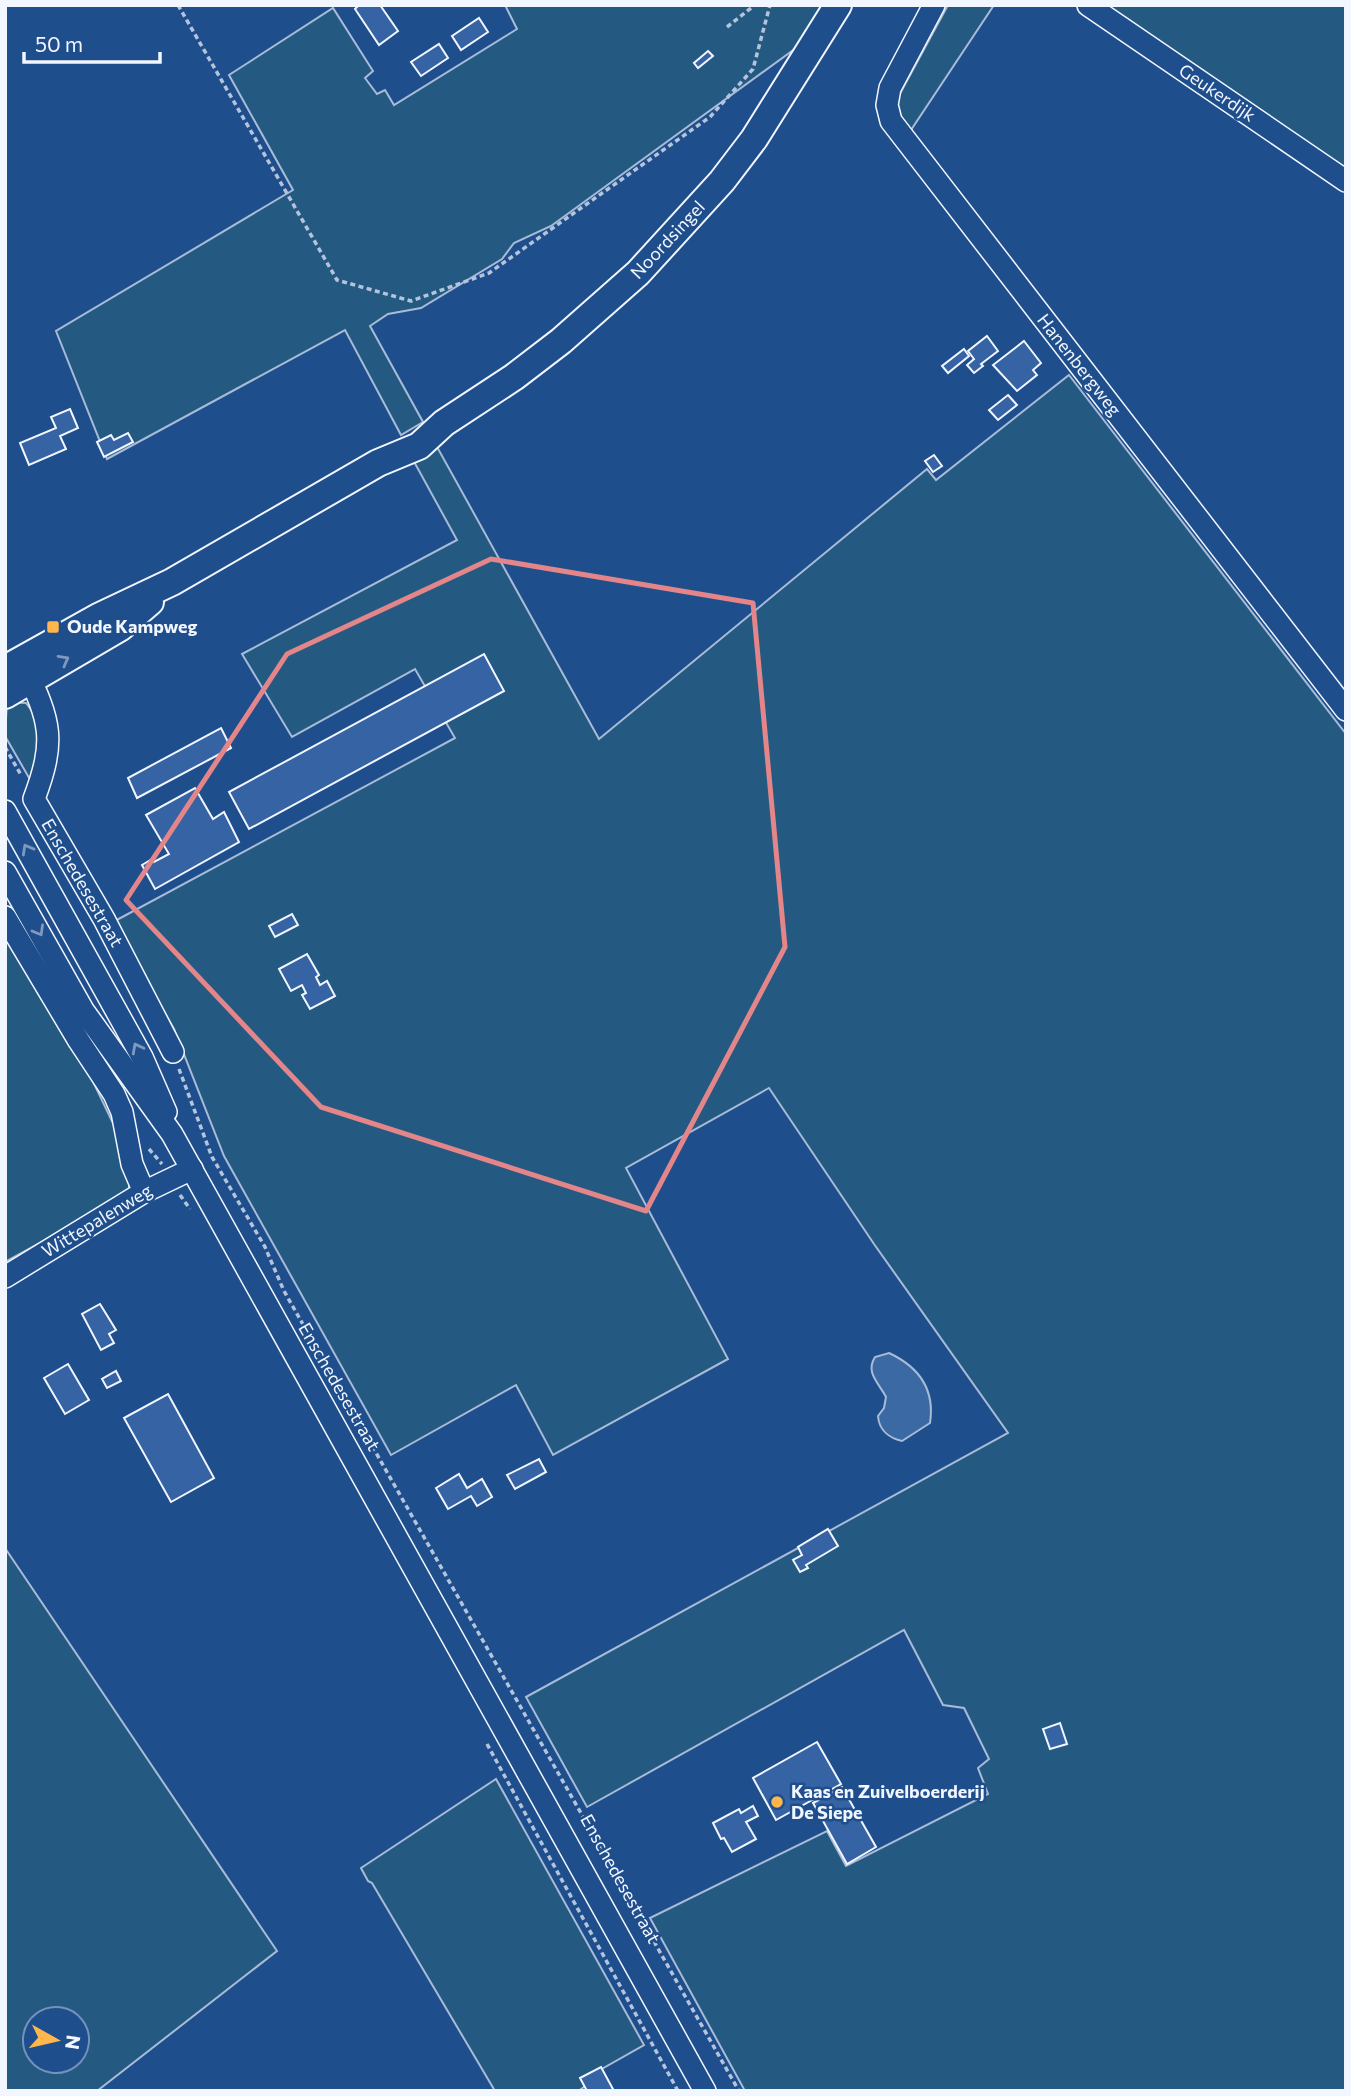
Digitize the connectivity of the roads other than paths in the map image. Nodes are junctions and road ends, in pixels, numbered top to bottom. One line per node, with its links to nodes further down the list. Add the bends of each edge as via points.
1 (838, 5): 5 (main road, Noordsingel, via 754,139 722,181 638,274 561,341 444,423 419,446 378,463 172,582 97,617)
2 (934, 5): 7 (street, Hanenbergweg, via 890,88 887,105 891,121)
3 (1087, 5): 4 (street, Geukerdijk)
4 (1346, 181)
5 (19, 669): 6 (main road, Noordsingel); 11 (street, Enschedesestraat, via 44,714 49,733 49,749 34,799 104,919)
6 (5, 695)
7 (1346, 710)
8 (5, 811): 12 (street, Enschedesestraat, one-way to 8, via 142,1057)
9 (5, 872): 12 (street, Enschedesestraat, one-way to 12, via 83,1010)
10 (5, 917): 14 (street, via 114,1094)
11 (173, 1052)
12 (172, 1134): 13 (street, Enschedesestraat)
13 (192, 1169): 14 (street, Wittepalenweg); 16 (street, Enschedesestraat)
14 (144, 1192): 15 (street, Wittepalenweg)
15 (5, 1277)
16 (705, 2091)

